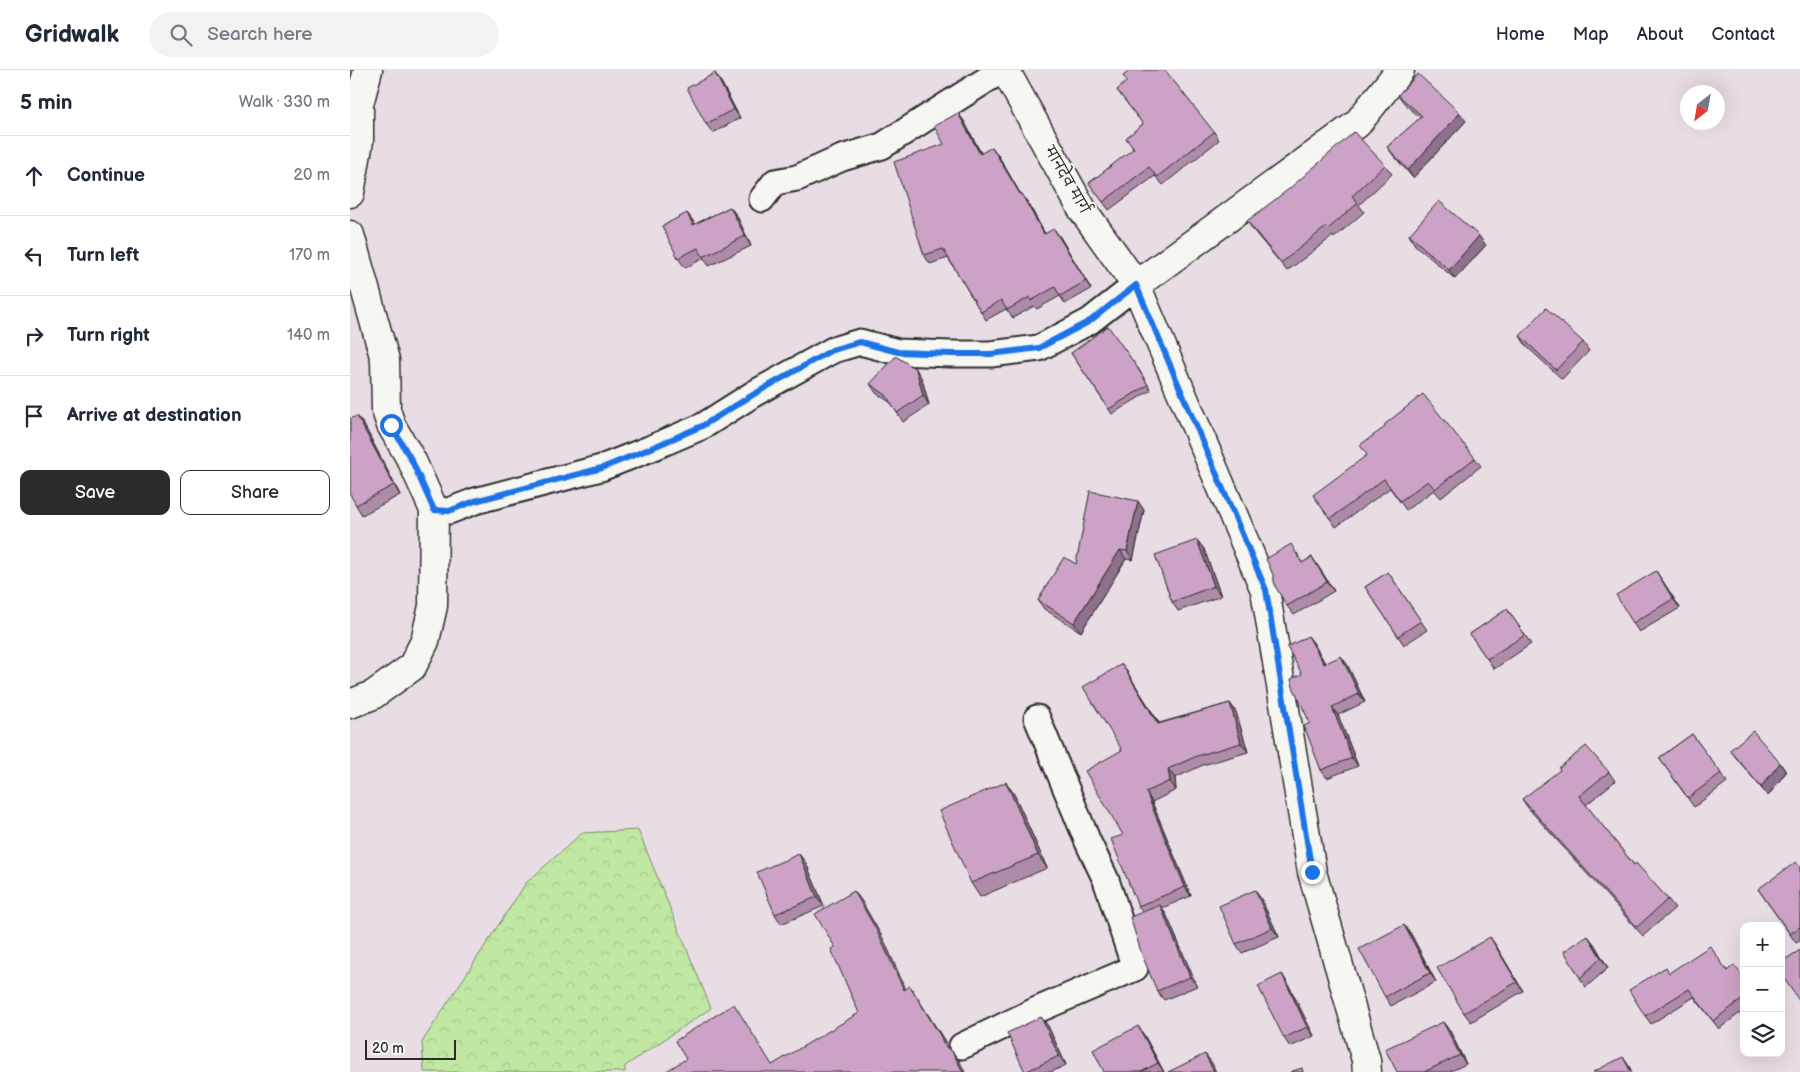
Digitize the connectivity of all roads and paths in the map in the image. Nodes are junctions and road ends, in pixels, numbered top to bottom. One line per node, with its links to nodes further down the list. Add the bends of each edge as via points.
1 (368, 70): 4 (main road, via 359,104 360,141)
2 (1004, 70): 5 (street, via 882,146 842,158 797,178 776,182); 7 (main road, मानदेव मार्ग, via 1082,208)
3 (1400, 70): 7 (main road, via 1357,124)
4 (350, 193)
5 (762, 198)
6 (350, 235): 8 (main road, via 385,360 386,410)
7 (1136, 285): 8 (street, via 1090,321 1039,348 991,354 951,354 898,352 860,342 832,350 702,426 602,468 475,501 449,511); 12 (main road, मानदेव मार्ग, via 1266,590 1312,872)
8 (434, 510): 9 (main road, via 432,606 425,641 412,666 372,695)
9 (350, 704)
10 (1037, 718): 11 (street, via 1106,880 1135,968)
11 (962, 1046)
12 (1367, 1072)

